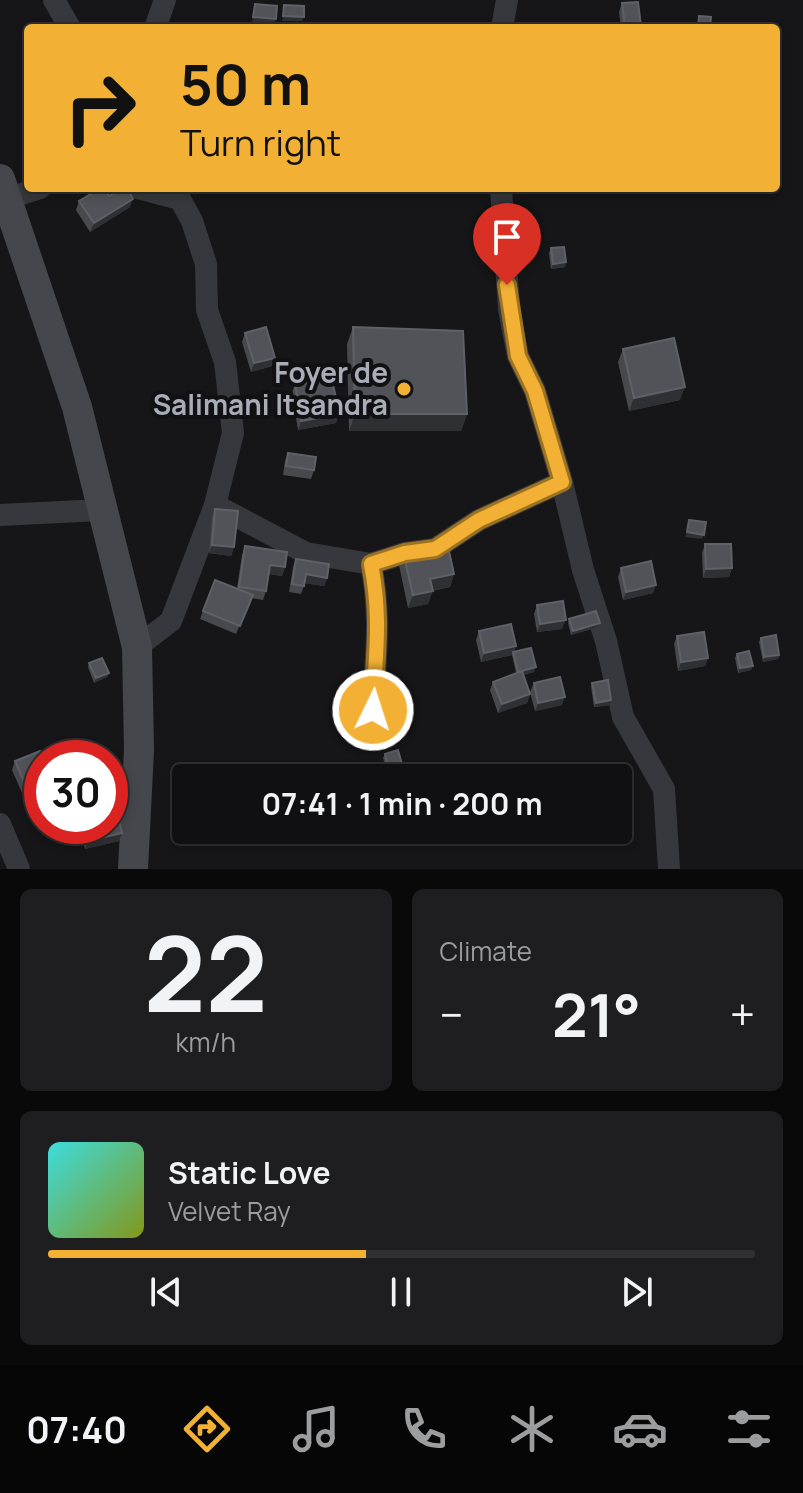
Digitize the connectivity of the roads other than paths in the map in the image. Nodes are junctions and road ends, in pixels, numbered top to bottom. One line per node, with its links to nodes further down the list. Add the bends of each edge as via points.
1 (54, 0): 4 (street)
2 (165, 0): 5 (street)
3 (507, 0): 6 (street)
4 (68, 24)
5 (156, 24)
6 (503, 24)
7 (24, 188): 8 (street)
8 (3, 189): 13 (main road, via 77,407)
9 (500, 192): 11 (street, via 518,356 535,391)
10 (175, 193): 12 (street, via 192,221 206,264 207,310 226,376 233,433)
11 (562, 482): 15 (street, via 479,520 435,549); 21 (street, via 623,717 664,789)
12 (215, 505): 15 (street, via 306,553); 16 (street, via 171,621)
13 (101, 510): 14 (street); 16 (main road)
14 (0, 515)
15 (371, 564): 17 (street, via 380,644)
16 (137, 647): 20 (main road)
17 (373, 710)
18 (0, 824): 19 (street)
19 (19, 869)
20 (133, 869)
21 (669, 869)

